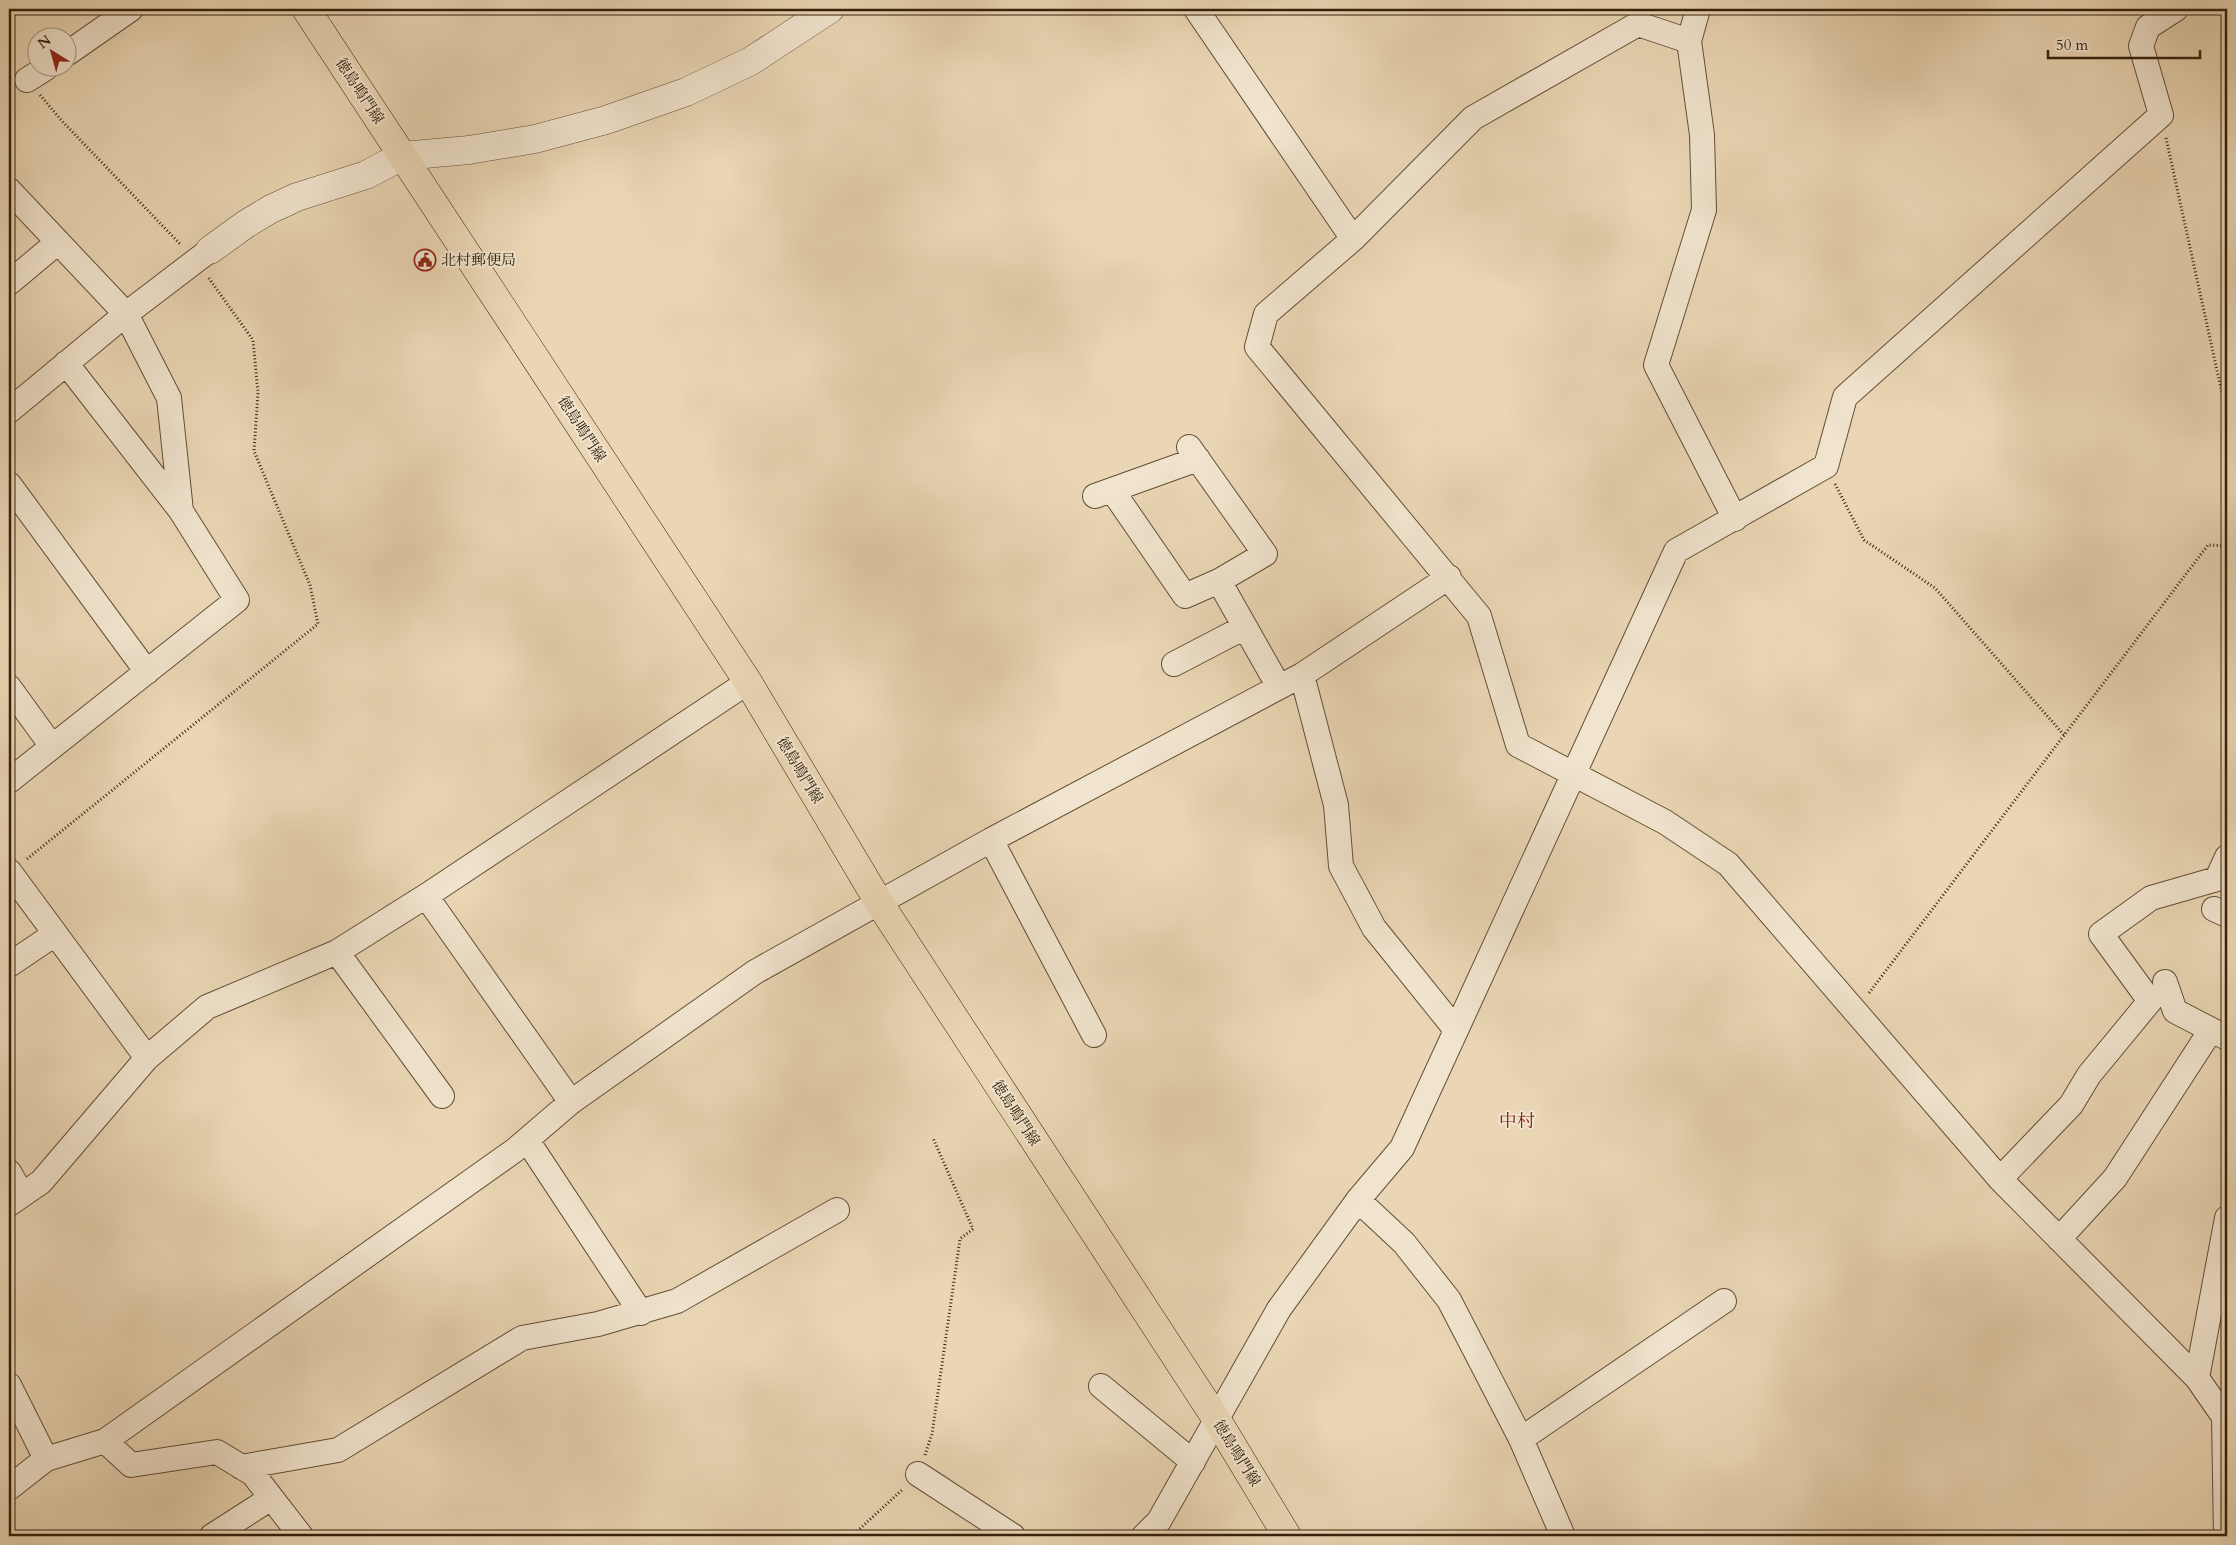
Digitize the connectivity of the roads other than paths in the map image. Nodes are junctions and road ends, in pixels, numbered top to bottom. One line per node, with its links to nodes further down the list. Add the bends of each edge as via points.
1 (130, 9): 9 (street)
2 (306, 9): 10 (main road, 徳島鳴門線)
3 (830, 9): 10 (street, via 751,61 686,92 606,120 535,139 469,150)
4 (1196, 9): 12 (street)
5 (1698, 9): 8 (street)
6 (2176, 9): 21 (street, via 2148,27 2142,46 2161,115 1845,397 1826,466)
7 (1637, 16): 8 (street); 12 (street, via 1473,118)
8 (1689, 41): 21 (street, via 1702,135 1704,210 1656,366)
9 (78, 45)
10 (402, 156): 14 (street, via 366,175 271,209); 28 (main road, 徳島鳴門線)
11 (9, 190): 13 (street)
12 (1352, 239): 22 (street, via 1266,314 1257,347)
13 (58, 242): 15 (street); 16 (street)
14 (210, 250): 16 (street)
15 (9, 283)
16 (126, 314): 17 (street); 20 (street, via 169,398)
17 (66, 363): 18 (street); 20 (street)
18 (9, 411)
19 (9, 484): 26 (street)
20 (182, 511): 26 (street, via 237,600)
21 (1735, 519): 32 (street, via 1676,551)
22 (1449, 577): 27 (street); 32 (street, via 1480,616 1518,745)
23 (1219, 581): 23 (street, via 1185,596 1104,493 1193,453 1265,554); 24 (street)
24 (1245, 627): 25 (street); 30 (street)
25 (1174, 664)
26 (146, 672): 31 (street)
27 (1302, 675): 30 (street); 43 (street, via 1336,805 1341,866 1374,928)
28 (748, 682): 37 (street); 38 (main road, 徳島鳴門線)
29 (9, 687): 31 (street)
30 (1279, 687): 34 (street)
31 (51, 745): 33 (street)
32 (1574, 773): 43 (street); 51 (street, via 1665,822 1728,864)
33 (9, 781)
34 (991, 840): 38 (street); 45 (street)
35 (2227, 857): 51 (street, via 2217,879 2151,898 2101,934 2150,1001 2089,1075 2071,1105)
36 (9, 871): 39 (street)
37 (426, 896): 40 (street); 48 (street)
38 (880, 904): 48 (street, via 754,972); 62 (main road, 徳島鳴門線)
39 (55, 934): 41 (street); 46 (street)
40 (337, 952): 46 (street, via 207,1007); 47 (street)
41 (9, 965)
42 (2165, 982): 44 (street, via 2175,1011)
43 (1456, 1030): 53 (street, via 1402,1148)
44 (2219, 1034): 56 (street, via 2115,1178)
45 (1094, 1035)
46 (147, 1058): 52 (street, via 41,1182)
47 (442, 1096)
48 (571, 1102): 49 (street)
49 (527, 1140): 58 (street); 64 (street)
50 (9, 1172): 52 (street)
51 (2000, 1179): 56 (street)
52 (15, 1199)
53 (1358, 1200): 62 (street, via 1279,1309); 63 (street, via 1404,1243 1449,1300)
54 (837, 1210): 58 (street, via 677,1301)
55 (2227, 1218): 59 (street)
56 (2060, 1239): 59 (street)
57 (1724, 1302): 63 (street)
58 (641, 1312): 67 (street, via 598,1324 522,1338 338,1450)
59 (2197, 1378): 77 (street, via 2224,1417)
60 (9, 1385): 65 (street)
61 (1101, 1386): 66 (street)
62 (1216, 1420): 66 (street); 75 (main road, 徳島鳴門線)
63 (1521, 1440): 76 (street)
64 (105, 1441): 65 (street); 67 (street, via 131,1465 217,1452)
65 (46, 1459): 69 (street)
66 (1193, 1462): 74 (street, via 1159,1521)
67 (241, 1467): 70 (street, via 253,1474)
68 (918, 1474): 73 (street)
69 (9, 1488)
70 (271, 1498): 71 (street); 72 (street)
71 (295, 1534)
72 (212, 1536)
73 (1013, 1536)
74 (1144, 1536)
75 (1287, 1536)
76 (1563, 1536)
77 (2226, 1536)

